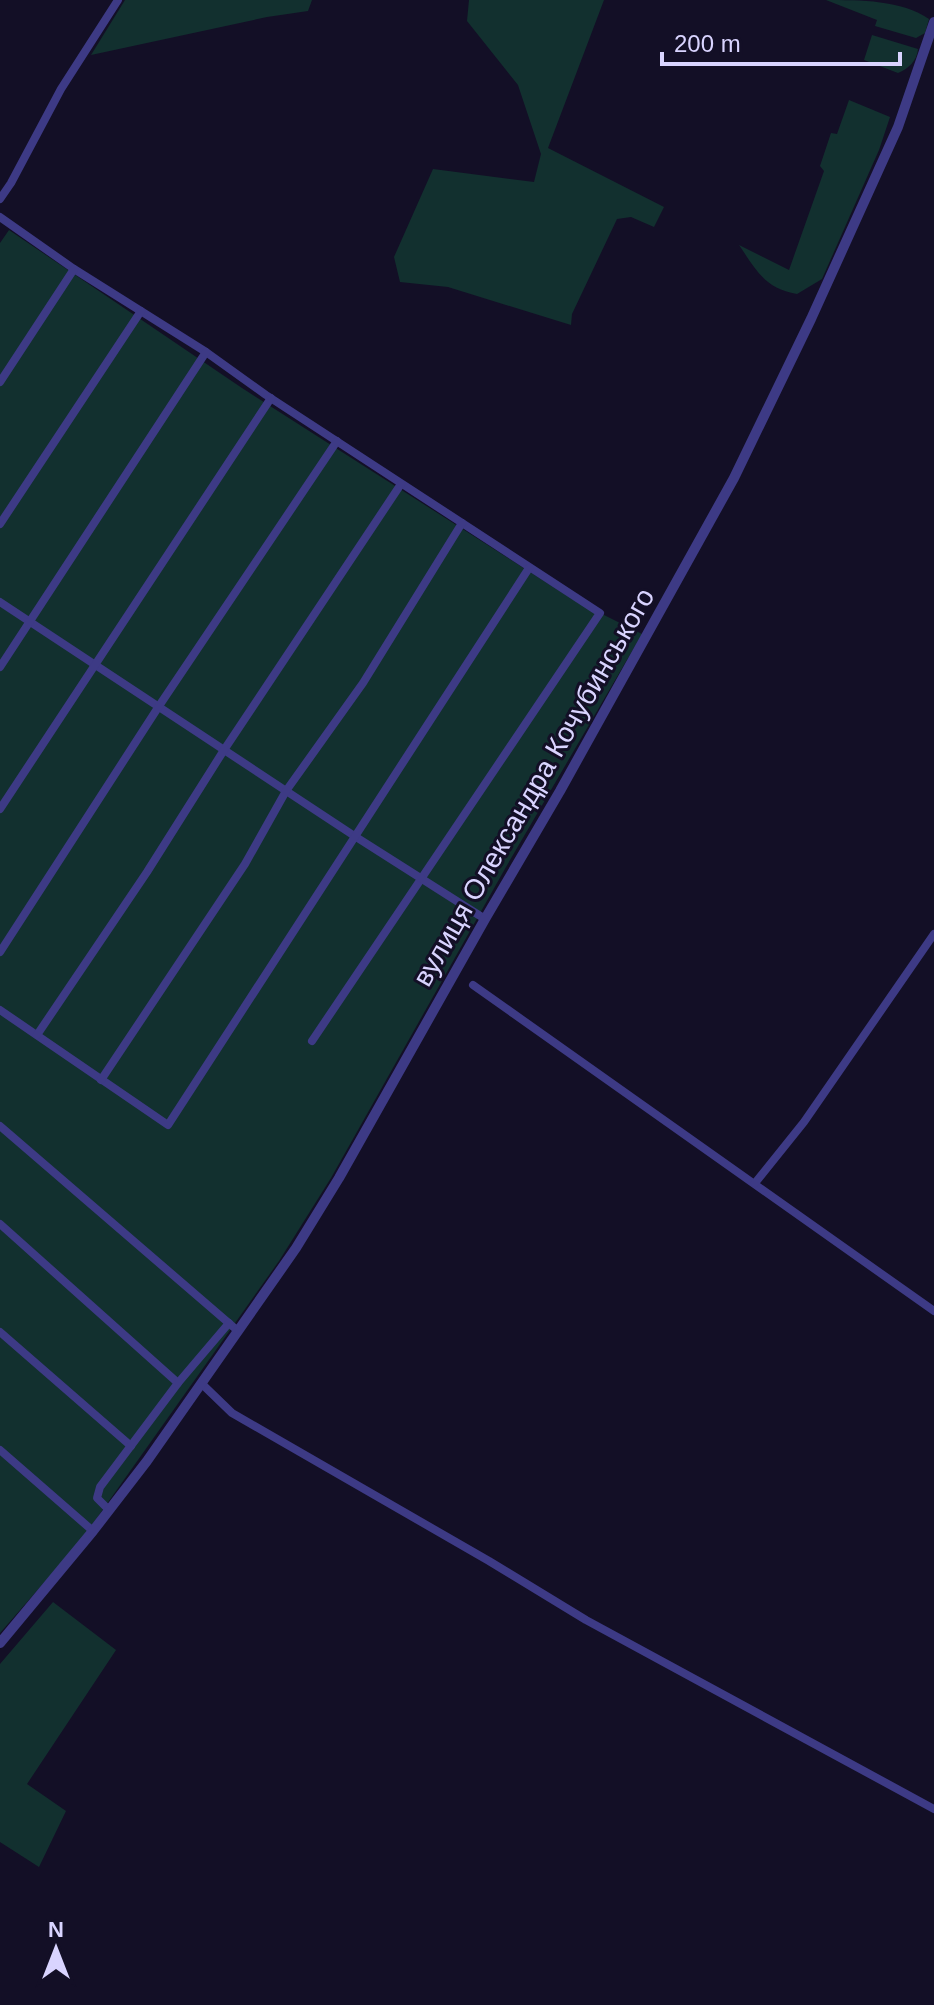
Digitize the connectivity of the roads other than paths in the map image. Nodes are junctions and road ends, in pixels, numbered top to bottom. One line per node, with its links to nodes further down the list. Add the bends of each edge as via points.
1 (118, 0): 4 (street)
2 (934, 22): 3 (street, вулиця Олександра Кочубинського)
3 (930, 48): 26 (street, вулиця Олександра Кочубинського, via 734,478)
4 (0, 199)
5 (0, 217): 6 (street)
6 (74, 269): 7 (street); 9 (street)
7 (141, 311): 8 (street); 14 (street)
8 (206, 352): 10 (street); 17 (street)
9 (0, 382)
10 (271, 398): 11 (street); 18 (street)
11 (337, 441): 12 (street); 20 (street)
12 (401, 484): 13 (street); 21 (street)
13 (462, 523): 15 (street); 22 (street, via 363,683)
14 (0, 524)
15 (529, 568): 24 (street); 25 (street, via 600,613)
16 (0, 602): 17 (street)
17 (30, 622): 18 (street); 19 (street)
18 (94, 664): 20 (street); 23 (street)
19 (0, 667)
20 (159, 706): 21 (street); 28 (street)
21 (224, 750): 22 (street); 31 (street)
22 (286, 791): 24 (street); 33 (street, via 245,864)
23 (0, 809)
24 (356, 837): 25 (street); 33 (street, via 168,1125)
25 (423, 879): 26 (street); 32 (street)
26 (485, 919): 39 (street, вулиця Олександра Кочубинського, via 339,1178)
27 (934, 934): 35 (street, via 804,1122)
28 (0, 952)
29 (473, 985): 35 (street)
30 (0, 1010): 31 (street)
31 (37, 1035): 33 (street)
32 (312, 1041)
33 (101, 1080)
34 (0, 1126): 38 (street)
35 (755, 1183): 37 (street)
36 (0, 1224): 41 (street)
37 (934, 1311)
38 (229, 1323): 39 (street); 41 (street)
39 (238, 1331): 42 (street, вулиця Олександра Кочубинського)
40 (0, 1332): 43 (street)
41 (178, 1383): 43 (street)
42 (202, 1384): 45 (street, вулиця Олександра Кочубинського); 48 (street, via 232,1413 586,1620)
43 (131, 1446): 45 (street, via 100,1487 97,1498)
44 (0, 1450): 46 (street)
45 (109, 1510): 46 (street, вулиця Олександра Кочубинського)
46 (93, 1531): 47 (street, вулиця Олександра Кочубинського)
47 (0, 1643)
48 (934, 1809)

